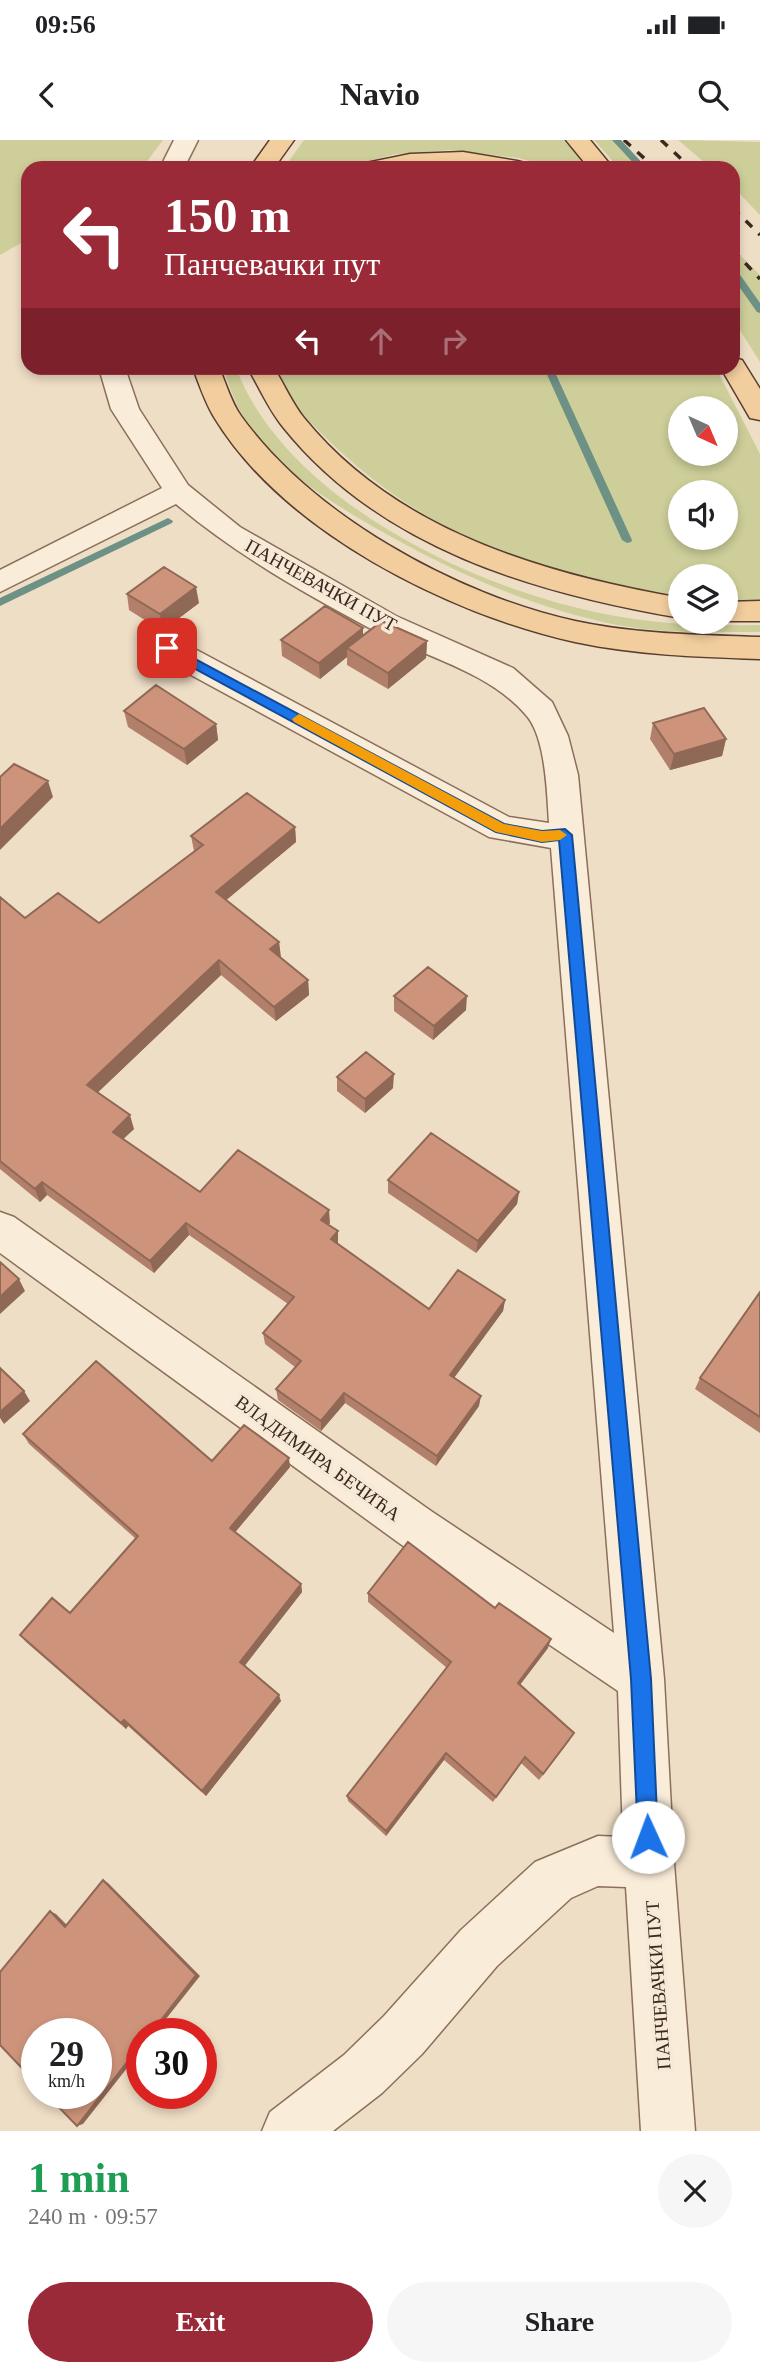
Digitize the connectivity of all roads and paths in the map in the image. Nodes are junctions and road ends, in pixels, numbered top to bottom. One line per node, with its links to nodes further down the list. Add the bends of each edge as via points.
1 (186, 140): 4 (street)
2 (282, 140): 5 (main road)
3 (578, 140): 8 (main road)
4 (176, 161)
5 (267, 161)
6 (430, 161): 7 (main road)
7 (490, 161)
8 (595, 161)
9 (114, 375): 14 (street, ПАНЧЕВАЧКИ ПУТ, via 125,410)
10 (209, 375): 20 (main road, via 247,443 279,478 352,534 437,581 495,606 574,631 685,646)
11 (265, 375): 16 (main road, via 283,411 311,442 382,503 420,525 516,570 625,600)
12 (738, 375): 13 (main road)
13 (760, 412)
14 (178, 491): 15 (street); 21 (street, ПАНЧЕВАЧКИ ПУТ, via 230,534 385,623 502,676 528,696 541,710 552,736 562,775)
15 (0, 582)
16 (668, 606)
17 (760, 611): 18 (main road)
18 (738, 612)
19 (167, 648): 21 (street, via 501,828)
20 (760, 648)
21 (565, 835): 23 (street, ПАНЧЕВАЧКИ ПУТ)
22 (0, 1230): 23 (street, ВЛАДИМИРА БЕЧИЋА, via 415,1527)
23 (641, 1679): 24 (street, ПАНЧЕВАЧКИ ПУТ)
24 (649, 1863): 25 (street, via 597,1861 553,1880 479,1948 363,2074); 26 (street, ПАНЧЕВАЧКИ ПУТ)
25 (289, 2131)
26 (668, 2131)

